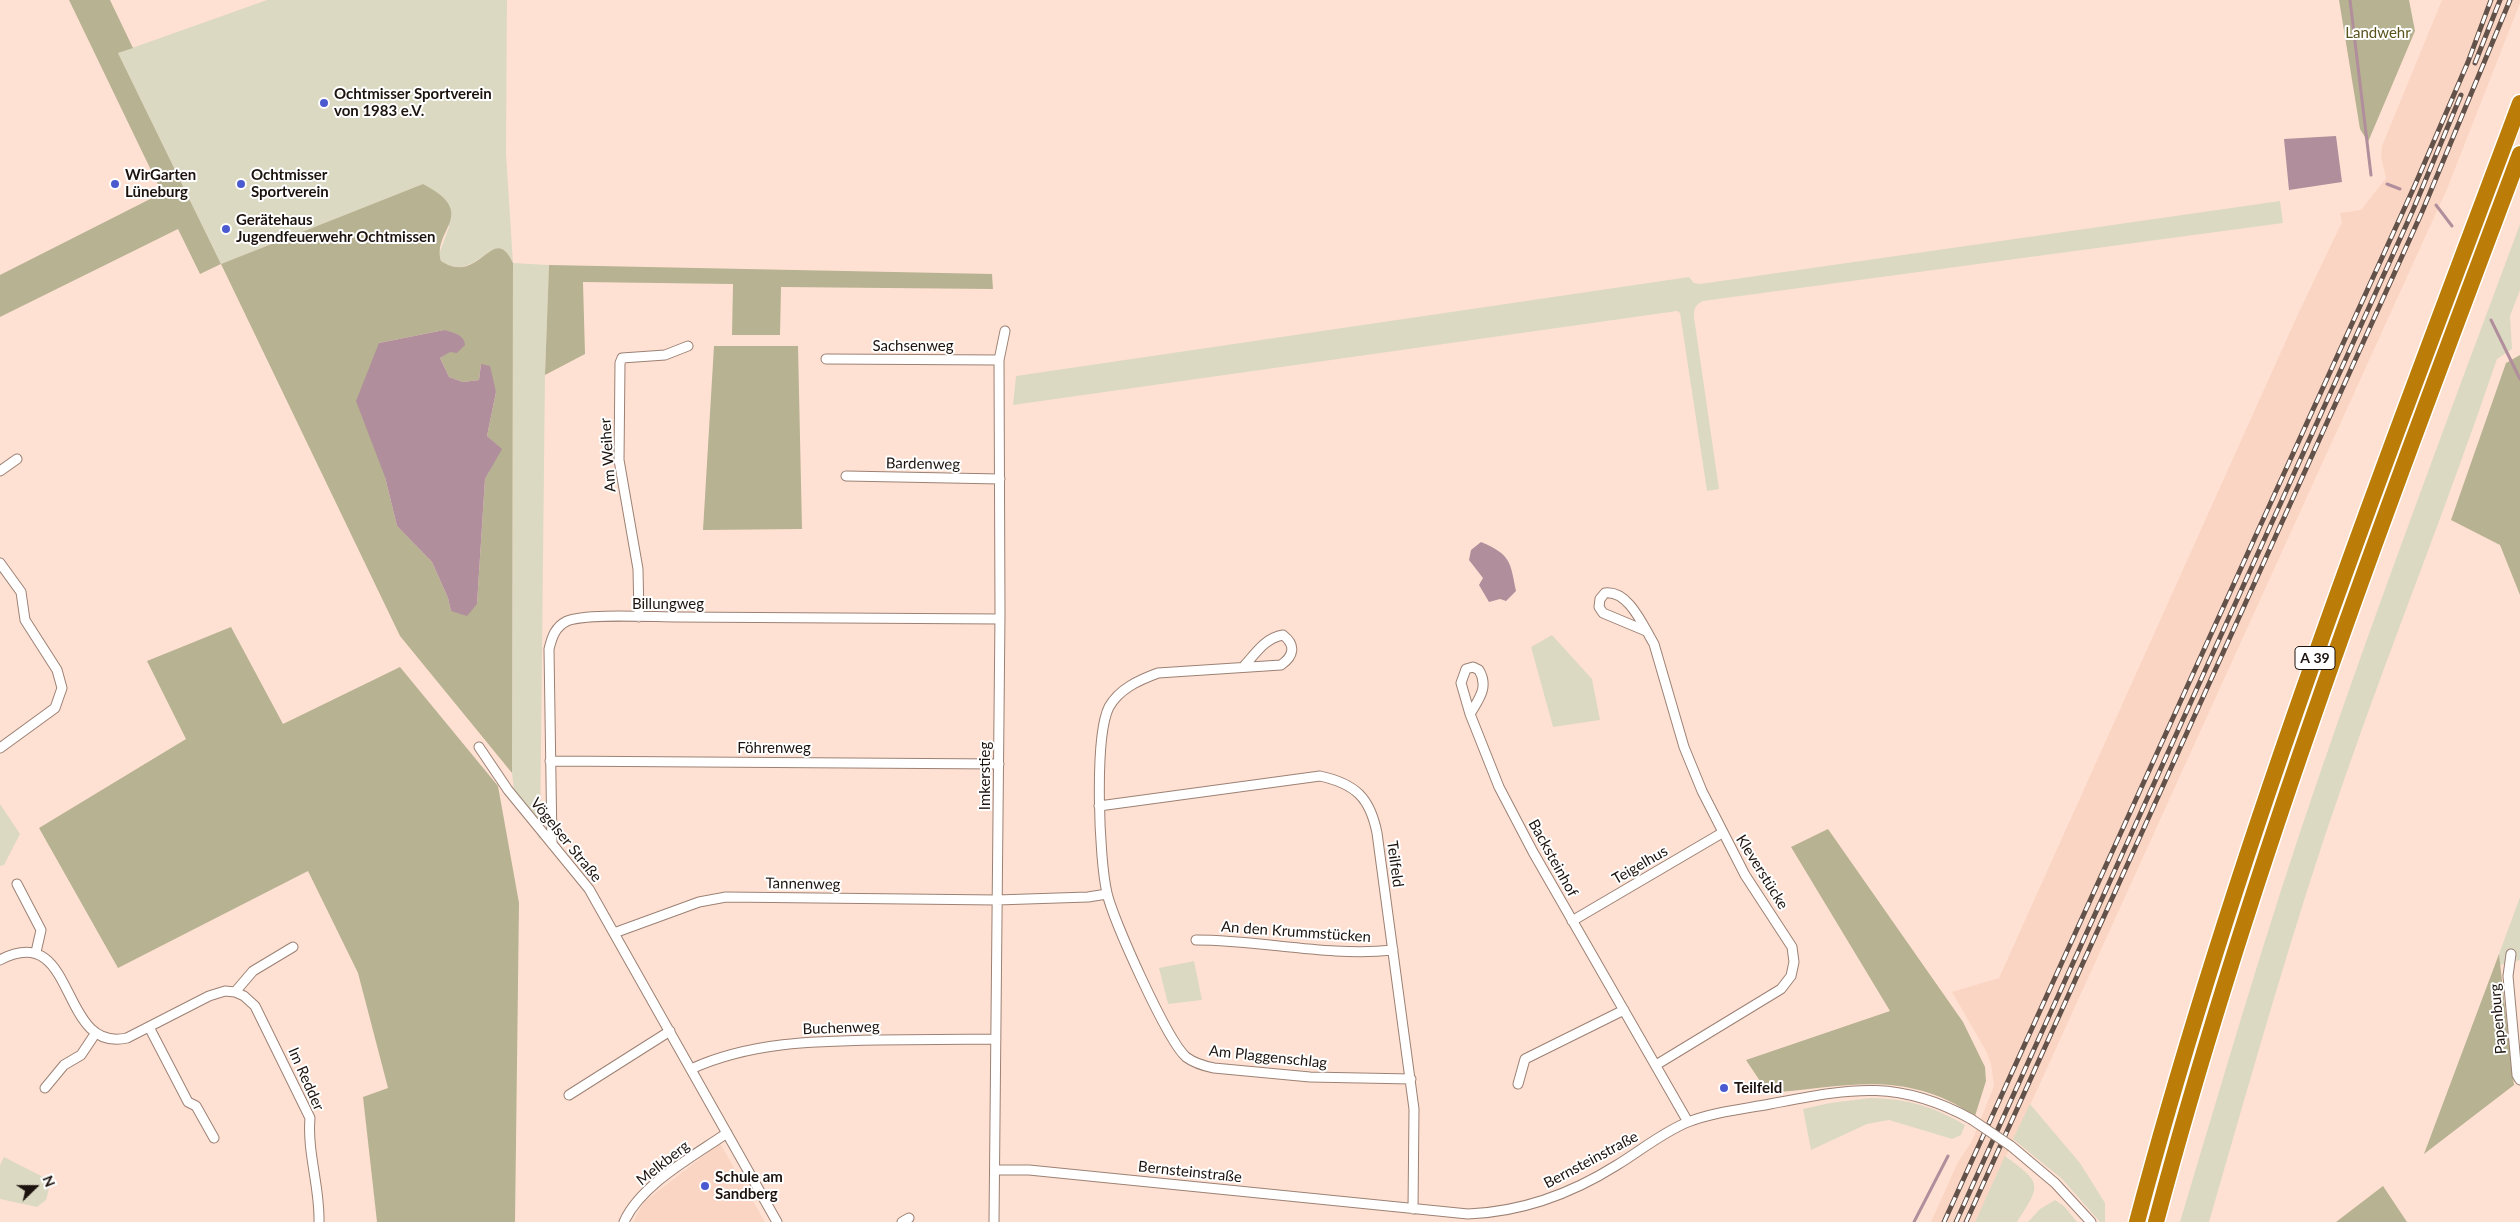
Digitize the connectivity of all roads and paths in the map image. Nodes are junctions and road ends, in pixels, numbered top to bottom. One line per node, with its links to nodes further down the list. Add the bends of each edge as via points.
1 (2520, 103): 58 (highway, A 39, via 2275,773 2210,973)
2 (2520, 154): 59 (highway, A 39, via 2353,603 2293,776 2226,980)
3 (1005, 331): 6 (street, Imkerstieg)
4 (688, 346): 12 (street, Am Weiher, via 665,355 629,356 622,358 620,363 619,460 638,569)
5 (826, 359): 6 (street, Sachsenweg)
6 (1000, 360): 10 (street, Imkerstieg)
7 (17, 459): 8 (street)
8 (0, 471)
9 (846, 476): 10 (street, Bardenweg)
10 (1000, 479): 13 (street, Imkerstieg)
11 (0, 562): 17 (street, via 21,592 25,620 57,670 62,688 55,708)
12 (639, 617): 13 (street, Billungweg); 19 (street, Billungweg, via 579,618 558,627 552,636 549,649)
13 (1000, 619): 20 (street, Imkerstieg)
14 (1646, 631): 14 (street, Kleverstücke, via 1621,596 1614,592 1605,593 1600,599 1599,607 1603,613); 22 (street, Kleverstücke, via 1660,662 1684,747)
15 (1244, 666): 15 (street, Am Plaggenschlag, via 1281,665 1290,659 1290,640 1283,636 1266,641); 21 (street, Am Plaggenschlag, via 1158,673 1123,690 1110,707 1104,725)
16 (1470, 714): 16 (street, Backsteinhof, via 1461,683 1466,669 1472,667 1479,670 1484,683); 27 (street, Backsteinhof, via 1499,787)
17 (0, 748)
18 (479, 748): 23 (street, Vögelser Straße)
19 (550, 760): 20 (street, Föhrenweg); 23 (street, Billungweg)
20 (999, 764): 26 (street, Imkerstieg)
21 (1099, 806): 25 (street, Am Plaggenschlag); 31 (street, Teilfeld, via 1320,776 1351,786 1364,798 1373,814)
22 (1722, 833): 27 (street, Teigelhus); 41 (street, Kleverstücke, via 1792,947 1794,962 1781,989)
23 (552, 844): 28 (street, Vögelser Straße, via 583,880)
24 (18, 884): 32 (street, via 41,930)
25 (1107, 894): 26 (street); 43 (street, Am Plaggenschlag, via 1160,1017 1186,1057 1214,1068 1310,1077)
26 (998, 900): 28 (street, Tannenweg, via 726,898 699,902); 40 (street, Imkerstieg)
27 (1572, 921): 36 (street, Backsteinhof)
28 (614, 933): 38 (street, Vögelser Straße)
29 (1196, 940): 31 (street, An den Krummstücken, via 1236,940 1348,952)
30 (293, 947): 35 (street, via 254,971)
31 (1393, 950): 43 (street, Teilfeld)
32 (36, 952): 34 (street, via 14,953); 39 (street, via 50,961 84,1022)
33 (2511, 954): 44 (street, Papenburg, via 2508,976)
34 (0, 960)
35 (235, 992): 37 (street, via 225,991 209,996); 53 (street, Im Redder, via 255,1006 310,1118)
36 (1624, 1010): 41 (street, Backsteinhof); 45 (street, via 1525,1059)
37 (150, 1027): 39 (street, via 115,1041); 50 (street, via 188,1102 196,1106)
38 (670, 1031): 42 (street, Vögelser Straße); 47 (street)
39 (95, 1034): 46 (street, via 81,1055 64,1065)
40 (996, 1039): 42 (street, Buchenweg, via 815,1041 751,1049 710,1060); 51 (street, Imkerstieg)
41 (1656, 1065): 48 (street, Backsteinhof)
42 (691, 1069): 49 (street, Vögelser Straße)
43 (1411, 1079): 52 (street, Teilfeld, via 1415,1138)
44 (2520, 1080)
45 (1518, 1084)
46 (45, 1088)
47 (569, 1095)
48 (1688, 1122): 52 (street, Bernsteinstraße, via 1579,1185 1525,1207 1468,1214); 57 (street, Bernsteinstraße, bridge, via 1709,1115 1832,1093 1872,1089 1904,1092 1946,1105 2011,1146 2055,1183)
49 (727, 1133): 54 (street, Melkberg, via 658,1181); 55 (street, Vögelser Straße)
50 (214, 1138)
51 (995, 1170): 52 (street, Bernsteinstraße, via 1029,1170); 56 (street, Imkerstieg)
52 (1413, 1209)
53 (319, 1222)
54 (624, 1222)
55 (777, 1222)
56 (994, 1222)
57 (2091, 1222)
58 (2137, 1222)
59 (2156, 1222)

